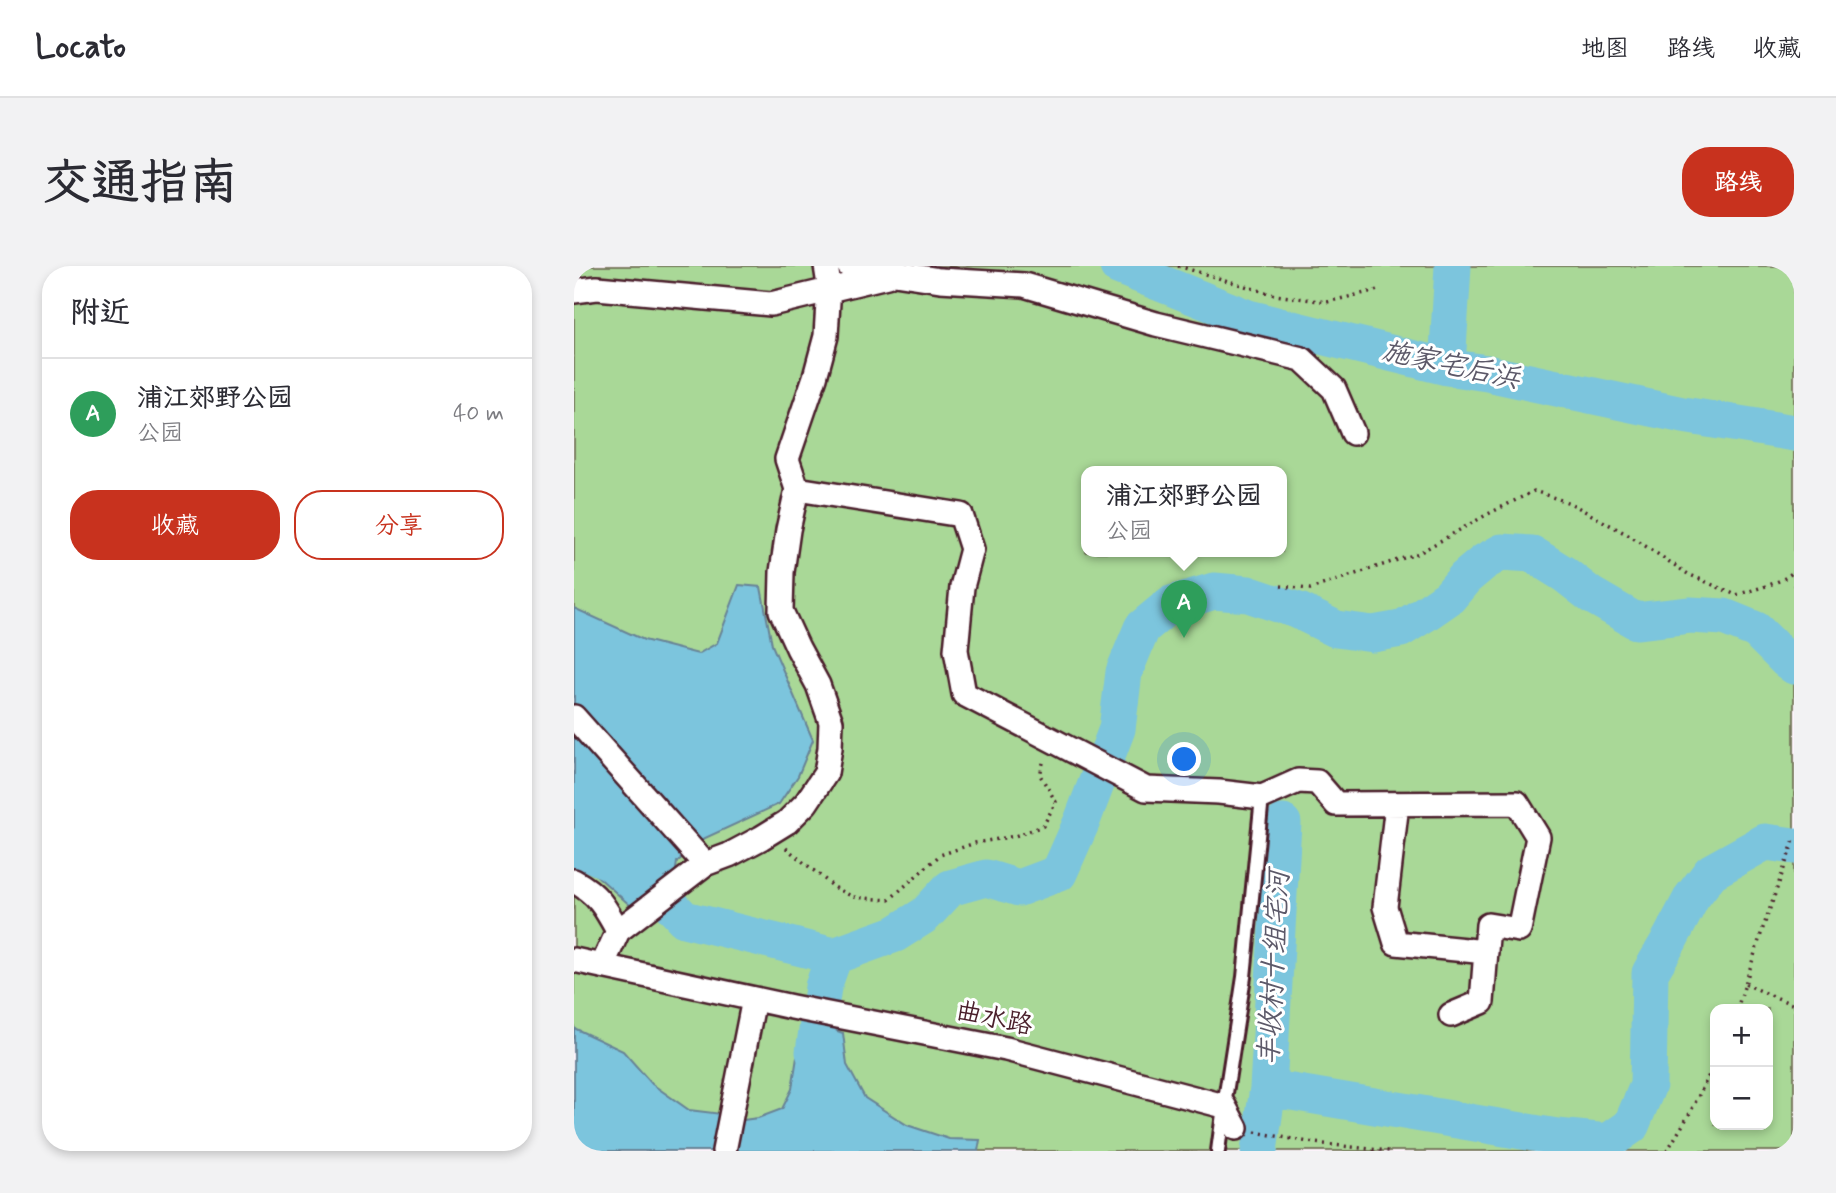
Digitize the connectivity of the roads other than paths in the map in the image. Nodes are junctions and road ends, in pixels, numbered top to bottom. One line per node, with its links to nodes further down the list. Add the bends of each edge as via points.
1 (826, 266): 4 (street)
2 (849, 266): 3 (street)
3 (897, 273): 4 (street); 6 (street, via 1024,285 1156,324 1302,359 1334,389)
4 (829, 290): 5 (street, via 771,304 597,288); 7 (street, via 826,336 787,459)
5 (574, 291)
6 (1353, 433)
7 (797, 489): 9 (street, via 961,515 972,550 962,587 956,650 964,694 1146,789); 11 (street, via 783,561 781,611 831,722 826,773 787,822)
8 (574, 717): 11 (street)
9 (1262, 797): 10 (street, via 1307,781 1317,782 1336,804); 19 (lane, via 1244,977)
10 (1397, 804): 14 (street, via 1385,907 1396,943); 14 (street, via 1517,803 1538,837 1519,930 1488,925)
11 (705, 864): 13 (street)
12 (574, 881): 13 (street, via 589,889 608,910)
13 (618, 931): 16 (street)
14 (1486, 952): 18 (street, via 1482,1002)
15 (574, 960): 16 (street, 曲水路)
16 (601, 966): 17 (street, 曲水路)
17 (754, 999): 19 (street, 曲水路, via 1006,1049); 21 (street)
18 (1451, 1015)
19 (1224, 1106): 20 (street); 22 (lane)
20 (1236, 1128)
21 (723, 1151)
22 (1218, 1151)

